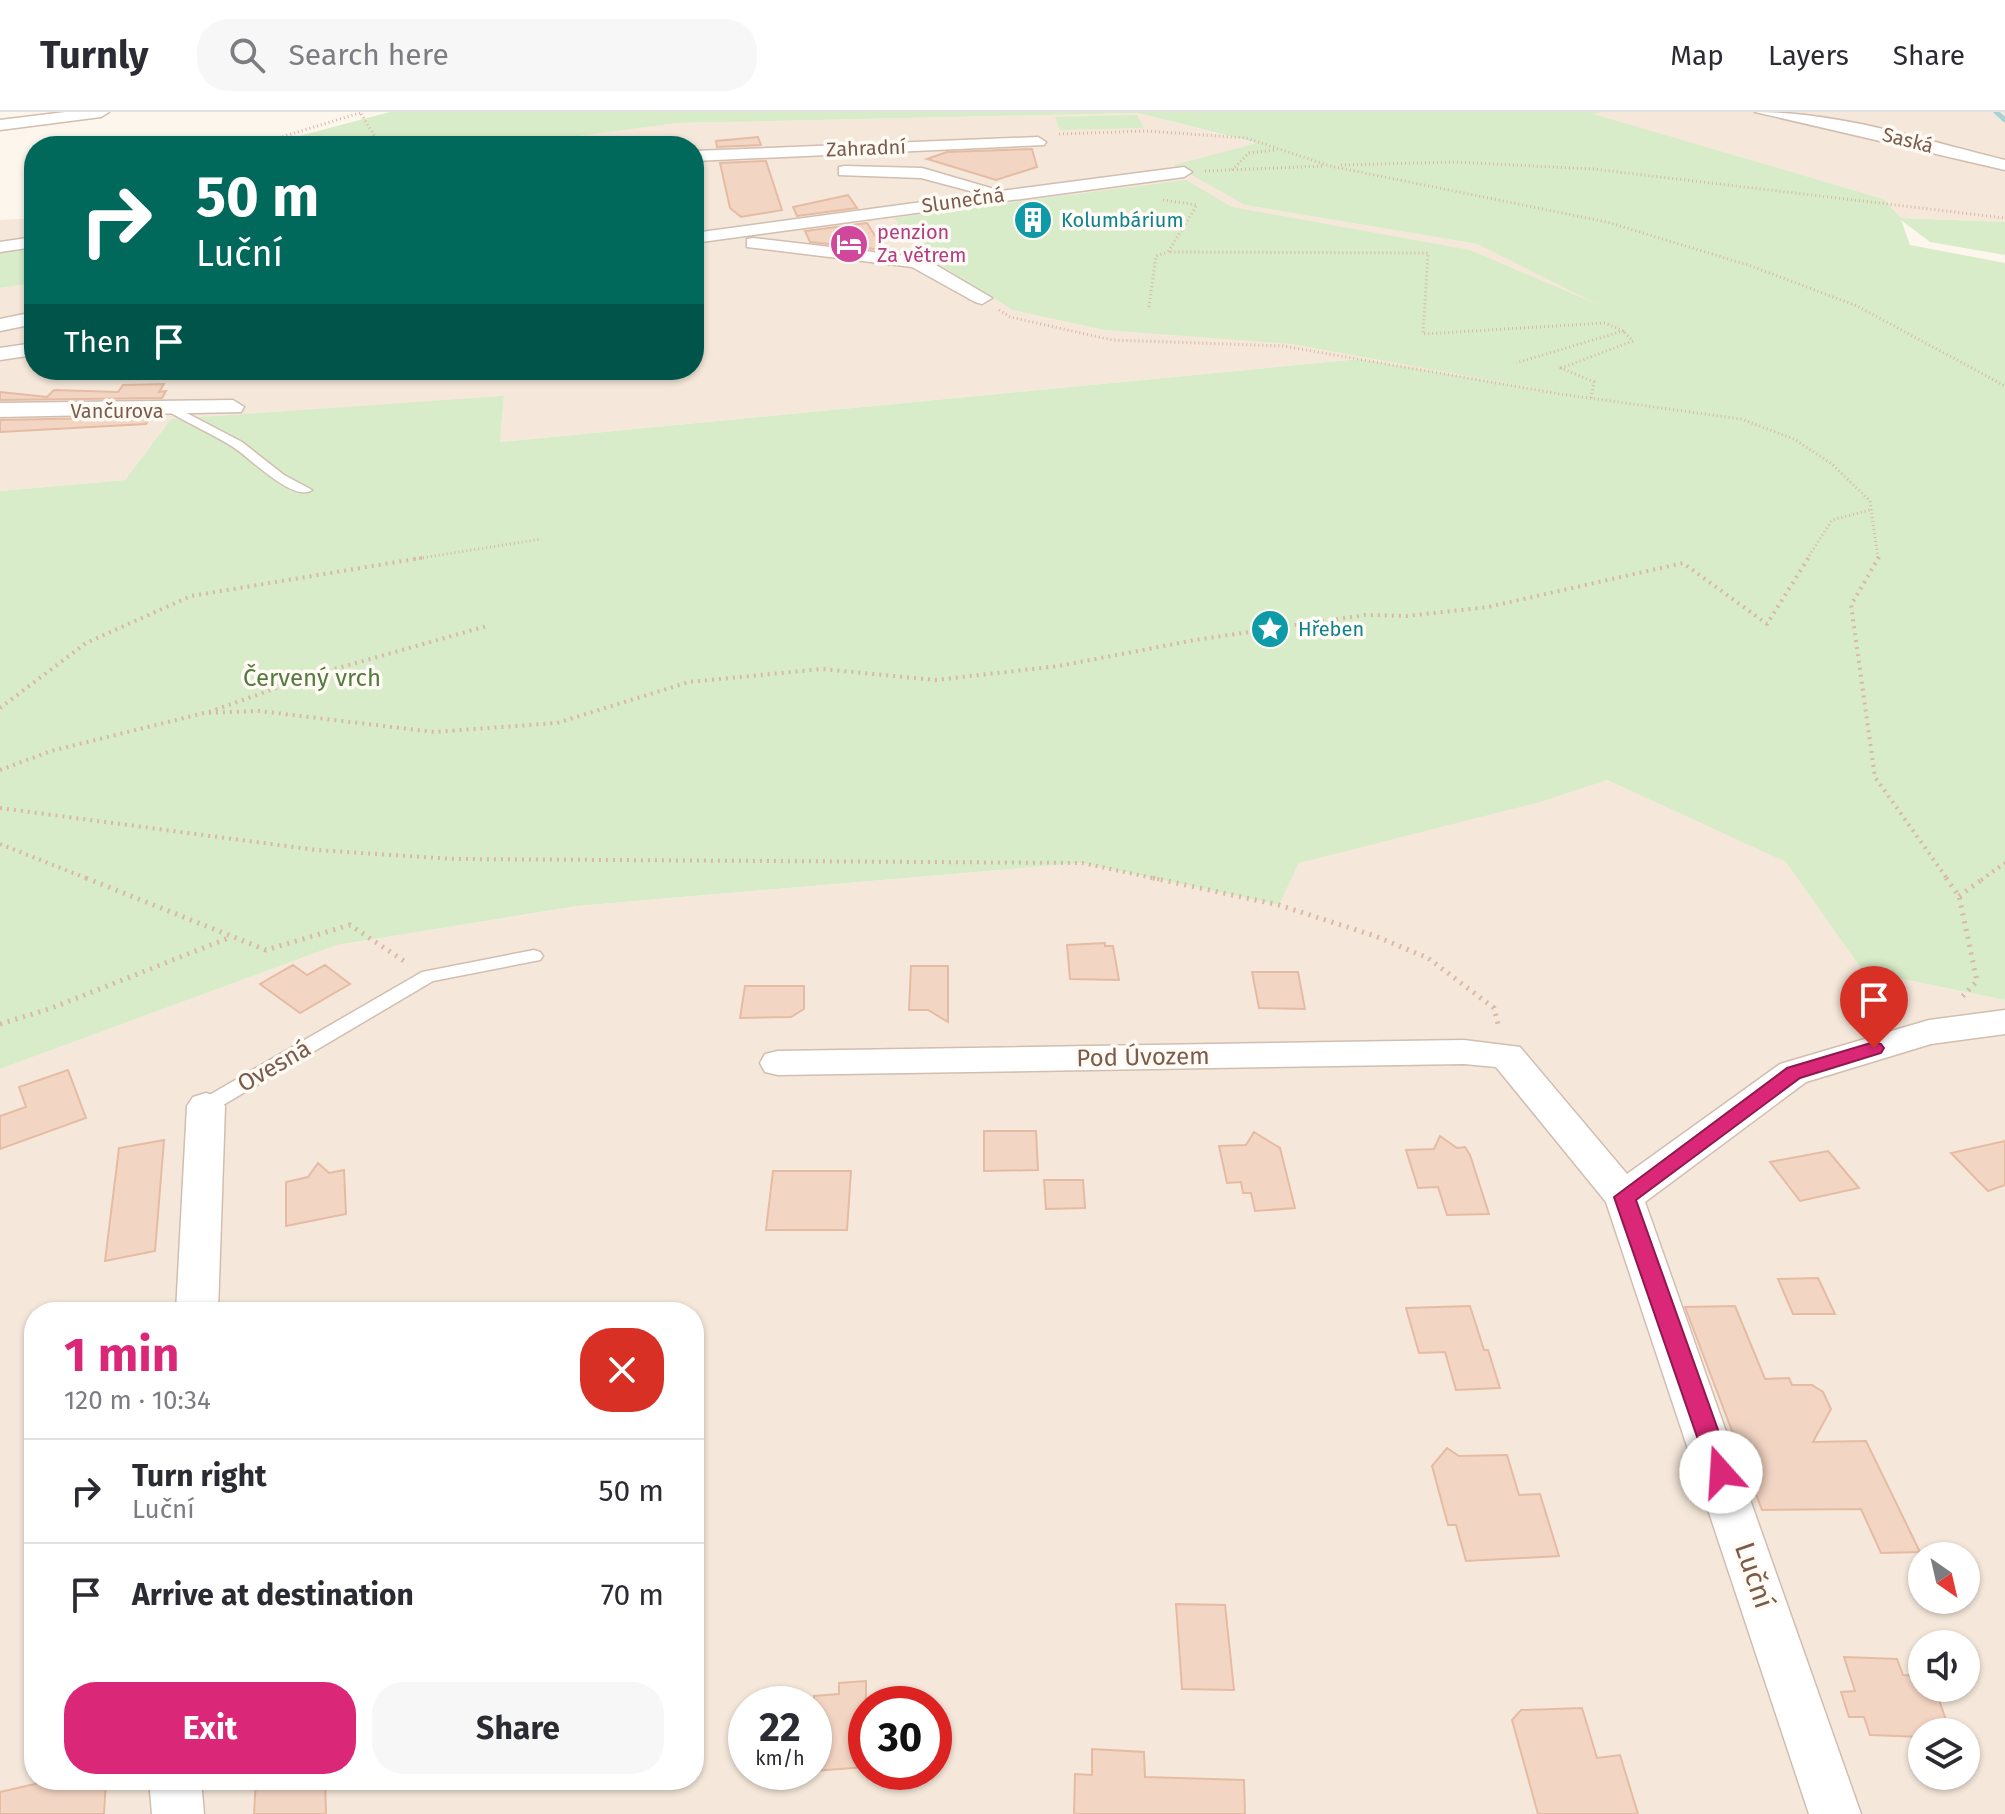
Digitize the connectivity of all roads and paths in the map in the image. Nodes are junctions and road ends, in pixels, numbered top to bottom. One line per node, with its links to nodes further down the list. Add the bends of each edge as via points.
1 (101, 112): 4 (street)
2 (1763, 112): 10 (street, Saská, via 1874,132)
3 (362, 113): 5 (path); 6 (path)
4 (0, 125)
5 (285, 136)
6 (375, 136)
7 (1038, 142): 8 (path, via 1061,134 1146,131 1246,138); 9 (street, Zahradní)
8 (1275, 150): 11 (path); 12 (path, via 1249,153)
9 (704, 156)
10 (2005, 165)
11 (1330, 166): 12 (path); 19 (path, via 1454,162 1593,169); 33 (path, via 1607,222 1751,266 1857,306)
12 (1232, 170): 14 (path)
13 (752, 172): 15 (street)
14 (1184, 172): 16 (street, Slunečná)
15 (704, 173)
16 (1001, 195): 18 (street, Slunečná); 18 (street, via 922,173 824,173)
17 (1151, 198): 24 (path, via 1197,205)
18 (921, 206): 20 (street, Slunečná)
19 (2005, 218)
20 (704, 237)
21 (704, 237): 25 (street, via 917,262)
22 (24, 243): 23 (street)
23 (0, 247)
24 (1168, 252): 26 (path, via 1156,256); 29 (path, via 1428,253 1423,334 1605,323)
25 (982, 298): 34 (path, via 1010,317 1112,340 1283,346)
26 (1149, 307)
27 (24, 320): 28 (street)
28 (0, 325)
29 (1623, 331): 32 (path); 34 (path, via 1633,341 1561,368 1594,382)
30 (24, 350): 31 (street)
31 (0, 354)
32 (1516, 363)
33 (2005, 386)
34 (1591, 398): 39 (path, via 1741,419 1794,439 1832,464 1870,501)
35 (233, 407): 37 (street, Vančurova)
36 (0, 410): 37 (street, Vančurova)
37 (175, 411): 38 (lane)
38 (306, 490)
39 (1870, 510): 43 (path, via 1832,520 1767,624 1683,563 1488,607 1365,615 1059,666 935,680 822,669 689,682 557,723 434,732 259,711); 48 (path, via 1879,558 1851,605 1875,777)
40 (541, 539): 42 (path, via 191,596 86,643)
41 (487, 626): 43 (path, via 310,676)
42 (0, 708)
43 (204, 713): 44 (path, via 51,751)
44 (0, 770)
45 (0, 808): 55 (path, via 316,850 454,859 1082,863 1279,905 1428,958 1494,1008)
46 (0, 844): 49 (path)
47 (2005, 863): 48 (path)
48 (1959, 896): 54 (path, via 1977,981)
49 (231, 936): 51 (path, via 266,950 350,925); 53 (path)
50 (534, 956): 51 (lane, Ovesná)
51 (428, 976): 57 (lane, Ovesná)
52 (2005, 1022): 54 (street)
53 (0, 1024)
54 (1929, 1032): 58 (street, via 1793,1073)
55 (1507, 1056): 56 (street, Pod Úvozem, via 1464,1052); 58 (street)
56 (778, 1063)
57 (206, 1106): 59 (street, Ovesná)
58 (1624, 1197): 62 (street, Luční)
59 (197, 1302)
60 (176, 1790): 61 (street)
61 (178, 1814)
62 (1835, 1814)

